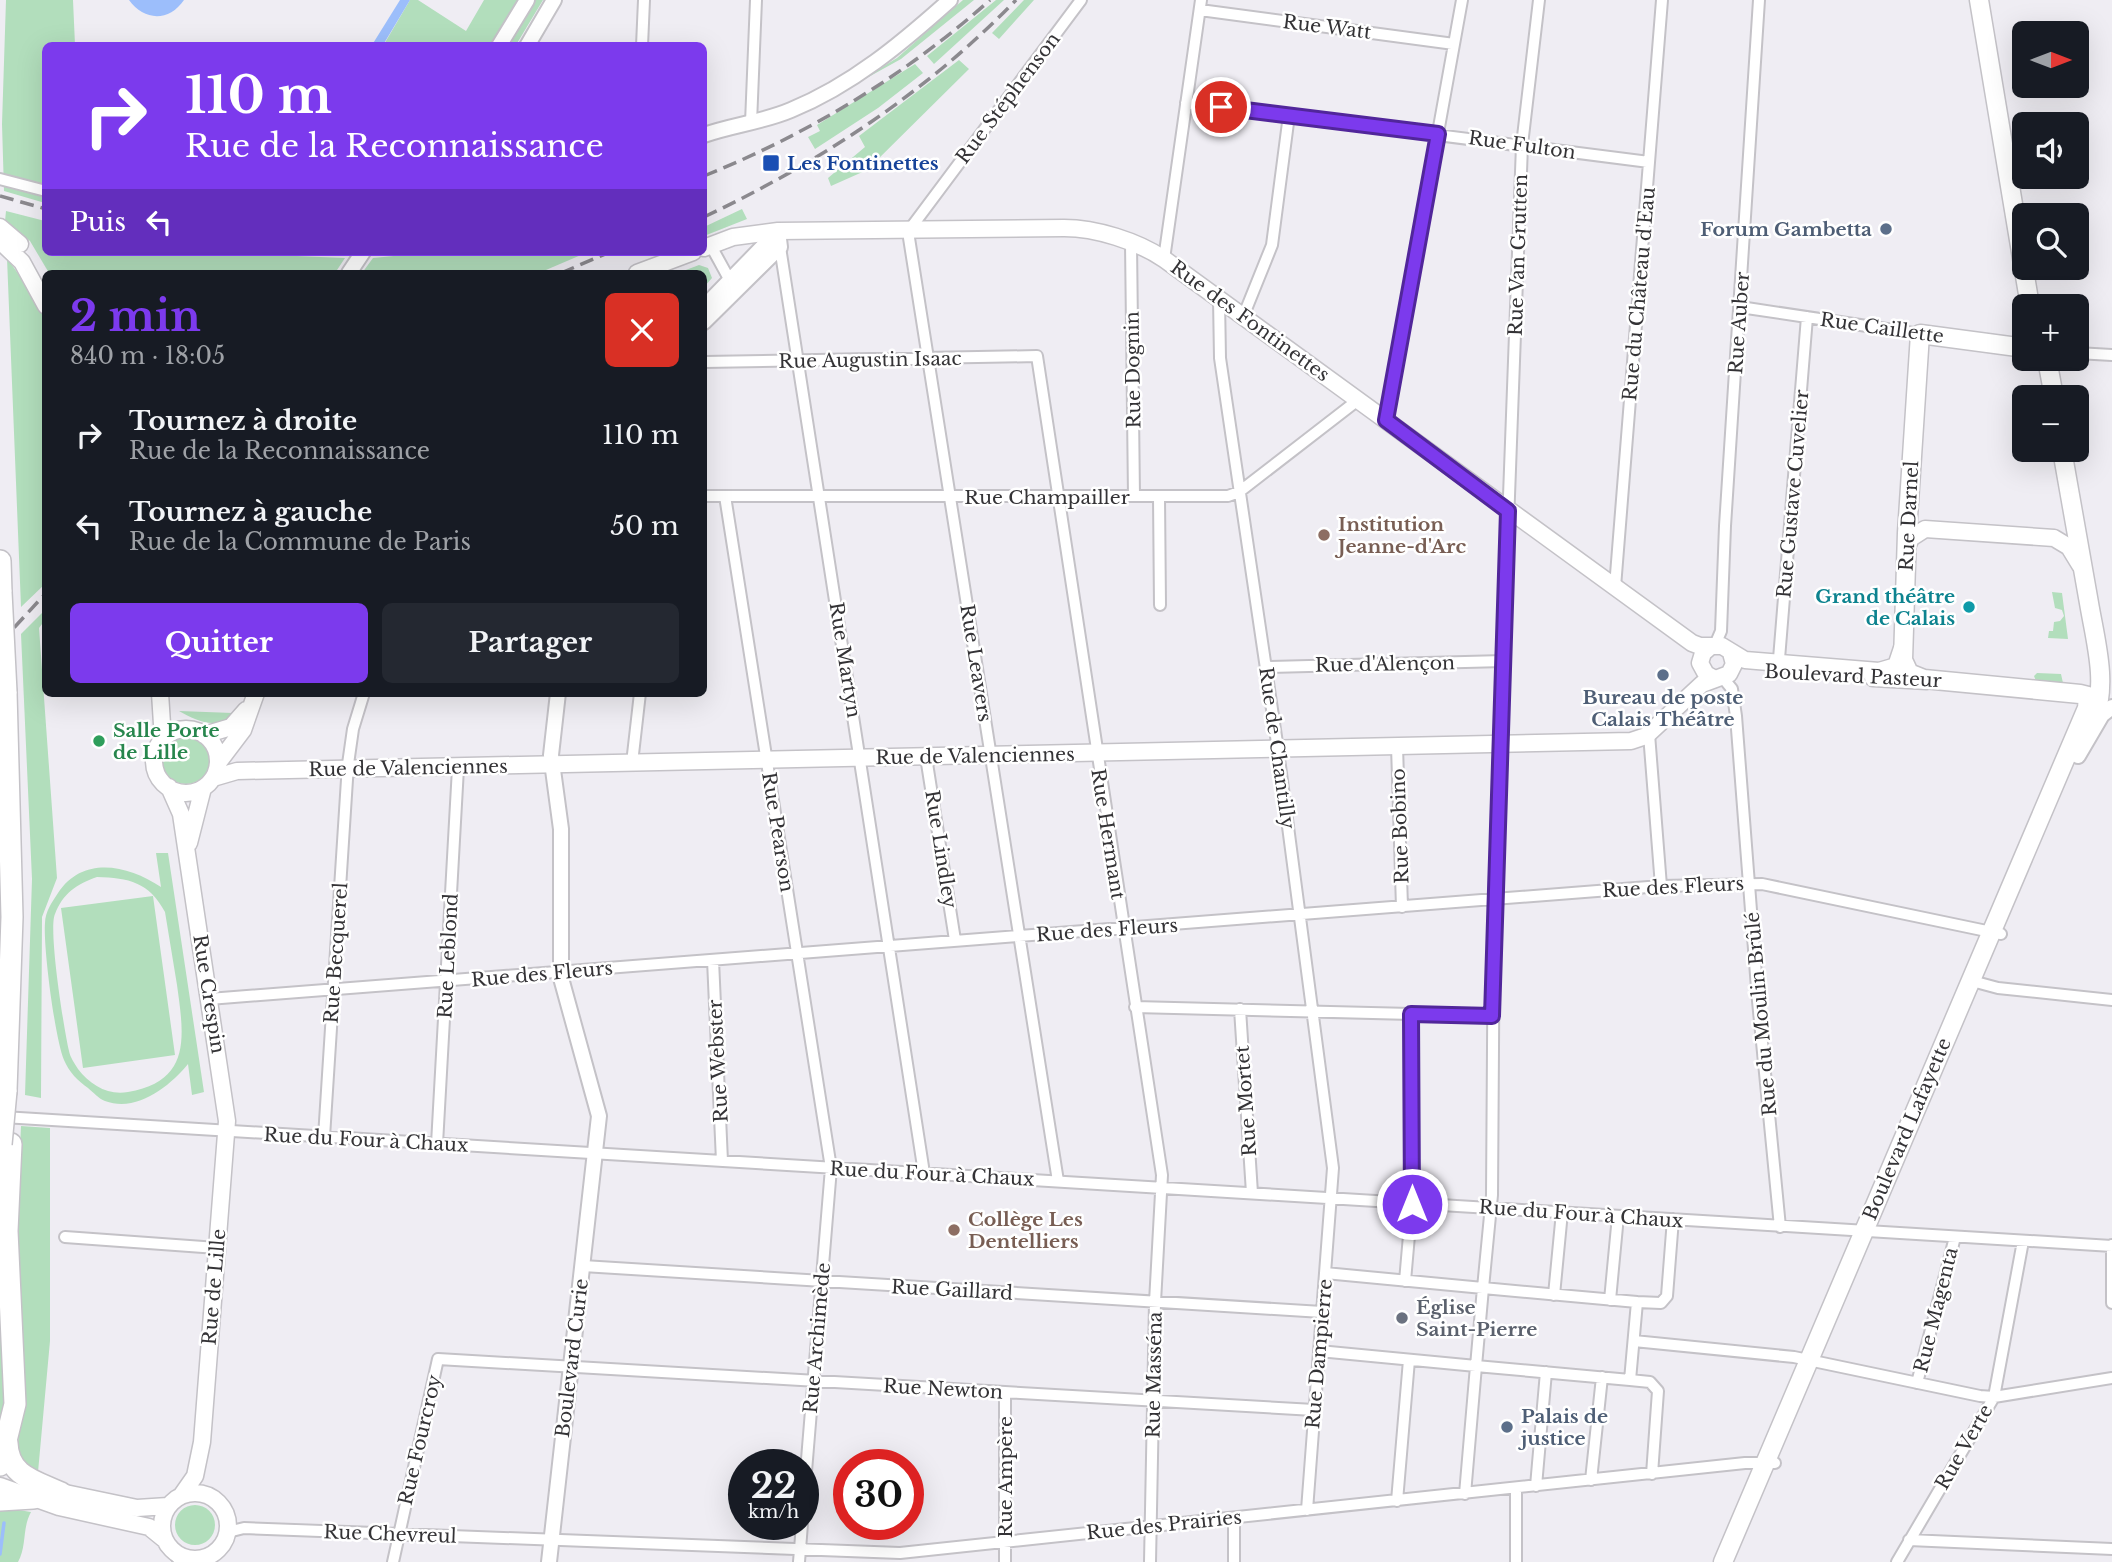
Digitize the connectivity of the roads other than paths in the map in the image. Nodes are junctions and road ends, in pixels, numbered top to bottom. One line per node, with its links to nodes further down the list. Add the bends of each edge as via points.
1 (527, 0): 14 (street)
2 (554, 0): 15 (street)
3 (644, 0): 16 (street)
4 (756, 0): 20 (street)
5 (950, 0): 20 (street, via 895,48 853,76 793,109)
6 (1081, 0): 29 (street, Rue Stéphenson)
7 (1462, 0): 17 (street)
8 (1539, 0): 23 (street, Rue Van Grutten)
9 (1662, 0): 24 (street, Rue du Château d'Eau)
10 (1759, 0): 43 (street, Rue Auber)
11 (1979, 0): 39 (main road)
12 (1988, 0): 27 (main road)
13 (1201, 5): 17 (street, Rue Watt); 18 (street)
14 (501, 42)
15 (529, 42)
16 (642, 42)
17 (1454, 44): 22 (street)
18 (1186, 103): 19 (street, Rue Fulton); 35 (street)
19 (1289, 115): 22 (street, Rue Fulton); 44 (street, via 1274,239)
20 (751, 123): 21 (street)
21 (707, 134)
22 (1438, 134): 23 (street, Rue Fulton); 56 (street)
23 (1522, 145): 24 (street, Rue Fulton); 66 (street, Rue Van Grutten)
24 (1649, 162): 70 (street, Rue du Château d'Eau)
25 (0, 179): 26 (street)
26 (42, 190)
27 (2022, 203)
28 (0, 227): 37 (main road, via 26,250)
29 (910, 229): 31 (main road, Rue des Fontinettes, via 1074,228); 32 (main road, Rue des Fontinettes); 52 (street, Rue Leavers)
30 (0, 241): 40 (main road, via 22,262)
31 (1131, 243): 35 (main road, Rue des Fontinettes); 62 (street, Rue Dognin)
32 (773, 245): 33 (main road, Rue des Fontinettes, via 743,235); 38 (street); 53 (street, Rue Martyn)
33 (707, 247): 38 (street)
34 (682, 256): 36 (main road)
35 (1164, 258): 41 (main road, Rue des Fontinettes)
36 (645, 270)
37 (42, 275)
38 (733, 286): 42 (street); 46 (street)
39 (2029, 294)
40 (42, 299)
41 (1219, 299): 44 (main road, Rue des Fontinettes); 58 (street, Rue de Chantilly, via 1220,358)
42 (707, 305)
43 (1740, 307): 45 (street, Rue Caillette); 73 (street, Rue Auber, via 1721,631)
44 (1243, 317): 55 (main road, Rue des Fontinettes)
45 (1807, 317): 47 (street, Rue Caillette); 78 (street, Rue Gustave Cuvelier)
46 (707, 319)
47 (1920, 334): 48 (main road, Rue Caillette); 67 (main road, Rue Darnel)
48 (2012, 346)
49 (2089, 354): 50 (street)
50 (2112, 355)
51 (1037, 356): 52 (street, Rue Augustin Isaac); 64 (street, Rue Hermant)
52 (927, 359): 53 (street, Rue Augustin Isaac); 63 (street, Rue Leavers)
53 (799, 361): 54 (street, Rue Augustin Isaac); 61 (street, Rue Martyn)
54 (707, 362)
55 (1358, 400): 56 (main road, Rue des Fontinettes); 58 (street)
56 (1386, 420): 66 (main road, Rue des Fontinettes)
57 (2064, 462): 69 (main road)
58 (1240, 492): 65 (street, Rue Champailler); 77 (street, Rue de Chantilly)
59 (707, 496): 60 (street, Rue Champailler)
60 (725, 496): 61 (street, Rue Champailler); 102 (street, Rue Pearson)
61 (820, 496): 63 (street, Rue Champailler); 100 (street, Rue Martyn)
62 (1134, 496): 64 (street, Rue Champailler); 65 (street, Rue Champailler)
63 (950, 497): 64 (street, Rue Champailler); 99 (street, Rue Leavers)
64 (1059, 497): 98 (street, Rue Hermant)
65 (1159, 497): 72 (street)
66 (1508, 511): 70 (main road, Rue des Fontinettes); 76 (street, Rue Van Grutten)
67 (1906, 549): 69 (main road, via 1916,533 1929,529 2049,537 2069,547); 74 (main road, Rue Darnel)
68 (0, 561): 71 (highway)
69 (2085, 580): 80 (main road)
70 (1615, 587): 73 (main road, Rue des Fontinettes, via 1686,639)
71 (1, 592): 137 (highway, bridge, via 12,978)
72 (1160, 605)
73 (1714, 646): 75 (main road); 79 (main road, via 1705,651 1700,663 1704,673)
74 (1902, 647): 78 (main road, Boulevard Pasteur, via 1897,664 1885,671); 81 (main road, via 1906,670)
75 (1731, 653): 78 (main road, Boulevard Pasteur); 79 (main road, via 1734,664)
76 (1504, 660): 77 (street, Rue d'Alençon); 95 (street, Rue Van Grutten)
77 (1266, 667): 97 (street, Rue de Chantilly)
78 (1778, 667): 79 (main road, Boulevard Pasteur); 81 (main road, Boulevard Pasteur)
79 (1723, 677): 92 (main road, via 1699,686); 110 (street, Rue du Moulin Brûlé, via 1734,699)
80 (2101, 678): 82 (main road, Boulevard Pasteur, via 2074,686); 90 (main road)
81 (1931, 680): 82 (main road, Boulevard Pasteur)
82 (1976, 683): 90 (main road, Boulevard Pasteur)
83 (162, 697): 94 (main road)
84 (164, 697): 91 (main road)
85 (253, 697): 93 (main road, via 236,724)
86 (255, 697): 107 (main road, Rue Crespin, via 243,730)
87 (364, 697): 106 (street, Rue Becquerel, via 353,729)
88 (558, 697): 104 (street, Boulevard Curie)
89 (640, 697): 103 (street)
90 (2103, 701): 116 (main road, Boulevard Lafayette); 116 (main road, Boulevard Lafayette, via 2085,713)
91 (188, 729): 93 (main road); 94 (main road)
92 (1649, 734): 95 (main road, Rue de Valenciennes, via 1631,741); 111 (street)
93 (204, 735): 107 (main road, via 216,748)
94 (163, 740): 108 (main road, via 155,765 159,778)
95 (1501, 744): 96 (main road, Rue de Valenciennes); 112 (street, Rue Van Grutten)
96 (1397, 746): 97 (main road, Rue de Valenciennes); 113 (street, Rue Bobino)
97 (1278, 749): 98 (main road, Rue de Valenciennes); 114 (street, Rue de Chantilly)
98 (1096, 754): 99 (main road, Rue de Valenciennes); 115 (street, Rue Hermant)
99 (991, 756): 101 (main road, Rue de Valenciennes); 117 (street, Rue Leavers)
100 (860, 757): 101 (main road, Rue de Valenciennes); 102 (main road, Rue de Valenciennes); 119 (street, Rue Martyn)
101 (926, 757): 118 (street, Rue Lindley)
102 (767, 759): 103 (main road, Rue de Valenciennes); 120 (street, Rue Pearson)
103 (632, 763): 104 (main road, Rue de Valenciennes)
104 (552, 765): 105 (main road, Rue de Valenciennes); 122 (street, Boulevard Curie, via 561,829)
105 (458, 768): 106 (main road, Rue de Valenciennes); 123 (street, Rue Leblond)
106 (348, 769): 107 (main road, Rue de Valenciennes, via 237,771); 125 (street, Rue Becquerel)
107 (211, 777): 108 (main road, via 186,793); 109 (main road, Rue Crespin, via 191,827)
108 (169, 787): 109 (main road, Rue Crespin, via 179,807)
109 (188, 856): 126 (main road, Rue Crespin)
110 (1750, 883): 111 (street, Rue des Fleurs); 116 (street, Rue des Fleurs); 151 (street, Rue du Moulin Brûlé)
111 (1661, 886): 112 (street, Rue des Fleurs)
112 (1494, 901): 113 (street, Rue des Fleurs); 132 (street, Rue Van Grutten)
113 (1402, 907): 114 (street, Rue des Fleurs)
114 (1298, 914): 115 (street, Rue des Fleurs); 130 (street, Rue de Chantilly)
115 (1123, 929): 117 (street, Rue des Fleurs); 128 (street, Rue Hermant)
116 (1997, 933): 124 (main road, Boulevard Lafayette)
117 (1019, 936): 118 (street, Rue des Fleurs); 142 (street, Rue Leavers)
118 (955, 940): 119 (street, Rue des Fleurs)
119 (890, 946): 120 (street, Rue des Fleurs); 141 (street, Rue Martyn)
120 (796, 954): 121 (street, Rue des Fleurs); 140 (street, Rue Pearson)
121 (713, 960): 122 (street, Rue des Fleurs); 139 (street, Rue Webster)
122 (561, 973): 123 (street, Rue des Fleurs); 138 (street, Boulevard Curie, via 599,1110)
123 (447, 981): 125 (street, Rue des Fleurs); 136 (street, Rue Leblond)
124 (1976, 982): 127 (street); 152 (main road, Boulevard Lafayette)
125 (334, 990): 126 (street, Rue des Fleurs); 135 (street, Rue Becquerel)
126 (209, 999): 134 (main road, Rue Crespin)
127 (2112, 1000)
128 (1135, 1007): 129 (street); 143 (street, Rue Hermant)
129 (1240, 1009): 130 (street); 144 (street, Rue Mortet)
130 (1311, 1011): 131 (street); 145 (street, Rue de Chantilly, via 1332,1151)
131 (1411, 1014): 132 (street); 146 (street)
132 (1492, 1016): 147 (street, Rue Van Grutten)
133 (0, 1117): 134 (street, Rue du Four à Chaux)
134 (227, 1132): 135 (street, Rue du Four à Chaux); 157 (main road, Rue de Lille)
135 (324, 1137): 136 (street, Rue du Four à Chaux)
136 (437, 1144): 138 (street, Rue du Four à Chaux)
137 (4, 1146): 187 (highway, via 15,1392)
138 (596, 1154): 139 (street, Rue du Four à Chaux); 158 (street, Boulevard Curie)
139 (722, 1161): 140 (street, Rue du Four à Chaux)
140 (831, 1168): 141 (street, Rue du Four à Chaux); 161 (street, Rue Archimède)
141 (924, 1173): 142 (street, Rue du Four à Chaux)
142 (1058, 1181): 143 (street, Rue du Four à Chaux)
143 (1162, 1188): 144 (street, Rue du Four à Chaux); 165 (street, Rue Masséna)
144 (1252, 1193): 145 (street, Rue du Four à Chaux)
145 (1332, 1198): 146 (street, Rue du Four à Chaux); 159 (street, Rue Dampierre)
146 (1412, 1204): 147 (street, Rue du Four à Chaux); 160 (street)
147 (1491, 1208): 148 (street, Rue du Four à Chaux); 162 (street, Rue Van Grutten)
148 (1562, 1212): 149 (street, Rue du Four à Chaux); 163 (street)
149 (1618, 1216): 150 (street, Rue du Four à Chaux); 164 (street)
150 (1673, 1219): 151 (street, Rue du Four à Chaux); 166 (street, via 1667,1296 1661,1303)
151 (1780, 1227): 152 (street, Rue du Four à Chaux)
152 (1868, 1232): 154 (street, Rue du Four à Chaux); 173 (main road, Boulevard Lafayette)
153 (65, 1237): 157 (street)
154 (1955, 1237): 155 (street, Rue du Four à Chaux); 181 (street, Rue Magenta)
155 (2023, 1241): 156 (street, Rue du Four à Chaux); 183 (street, Rue Verte)
156 (2112, 1245): 167 (street)
157 (218, 1248): 186 (main road, Rue de Lille)
158 (583, 1266): 161 (street, Rue Gaillard); 175 (street, Boulevard Curie)
159 (1325, 1273): 160 (street); 168 (street, Rue Dampierre)
160 (1405, 1281): 162 (street)
161 (821, 1282): 165 (street, Rue Gaillard); 180 (street, Rue Archimède)
162 (1483, 1288): 163 (street); 174 (street, Rue Van Grutten)
163 (1554, 1295): 164 (street)
164 (1610, 1300): 166 (street)
165 (1156, 1302): 168 (street, Rue Gaillard); 184 (street, Rue Masséna)
166 (1637, 1302): 169 (street)
167 (2112, 1303)
168 (1322, 1312): 170 (street, Rue Dampierre)
169 (1634, 1341): 173 (street); 179 (street)
170 (1319, 1350): 172 (street); 185 (street, Rue Dampierre)
171 (438, 1359): 175 (street, Rue Newton); 208 (street, Rue Fourcroy)
172 (1409, 1360): 174 (street); 203 (street)
173 (1813, 1361): 181 (street); 189 (main road, Boulevard Lafayette)
174 (1476, 1366): 176 (street); 198 (street, Rue Van Grutten)
175 (571, 1367): 180 (street, Rue Newton); 210 (street, Boulevard Curie)
176 (1546, 1372): 177 (street); 195 (street)
177 (1602, 1377): 179 (street); 193 (street)
178 (2112, 1378): 183 (street)
179 (1630, 1380): 191 (street, via 1657,1387)
180 (813, 1381): 182 (street, Rue Newton); 188 (street, Rue Archimède)
181 (1917, 1383): 183 (street)
182 (1005, 1393): 184 (street, Rue Newton); 211 (street, Rue Ampère)
183 (1994, 1396): 209 (street, Rue Verte)
184 (1153, 1401): 185 (street, Rue Newton); 206 (street, Rue Masséna)
185 (1314, 1410): 204 (street, Rue Dampierre)
186 (202, 1442): 199 (main road, Rue de Lille, via 203,1477); 202 (main road, Rue de Lille, via 195,1476)
187 (7, 1443): 190 (highway); 197 (highway, via 20,1475)
188 (808, 1449)
189 (1770, 1462): 191 (street, Rue des Prairies); 223 (main road, Boulevard Lafayette); 224 (main road, Boulevard Lafayette)
190 (0, 1465)
191 (1653, 1474): 193 (street, Rue des Prairies)
192 (0, 1478): 197 (main road)
193 (1591, 1480): 195 (street, Rue des Prairies)
194 (0, 1486): 200 (main road)
195 (1536, 1486): 196 (street, Rue des Prairies)
196 (1516, 1488): 198 (street, Rue des Prairies); 222 (street)
197 (61, 1493): 202 (main road, via 144,1509)
198 (1465, 1494): 203 (street, Rue des Prairies)
199 (211, 1496): 202 (main road, via 196,1492); 207 (main road, via 226,1513)
200 (33, 1498): 201 (highway); 213 (main road, via 149,1527)
201 (0, 1500)
202 (174, 1501): 213 (main road, via 162,1521)
203 (1397, 1501): 204 (street, Rue des Prairies)
204 (1307, 1510): 205 (street, Rue des Prairies)
205 (1234, 1518): 206 (street, Rue des Prairies); 221 (street)
206 (1150, 1526): 211 (street, Rue des Prairies); 220 (street, Rue Masséna)
207 (228, 1532): 208 (street, Rue Chevreul, via 244,1528); 216 (main road, via 220,1548)
208 (399, 1534): 210 (street, Rue Chevreul); 217 (street, Rue Fourcroy)
209 (1909, 1540): 212 (street); 225 (street, Rue Verte)
210 (551, 1541): 214 (street, Rue des Prairies); 218 (street, Boulevard Curie)
211 (1005, 1543): 215 (street, Rue des Prairies); 219 (street, Rue Ampère)
212 (2112, 1549)
213 (175, 1552): 216 (main road)
214 (799, 1556): 215 (street, Rue des Prairies)
215 (900, 1558)
216 (204, 1560)
217 (393, 1562)
218 (549, 1562)
219 (1005, 1562)
220 (1150, 1562)
221 (1234, 1562)
222 (1517, 1562)
223 (1723, 1562)
224 (1732, 1562)
225 (1896, 1562)

